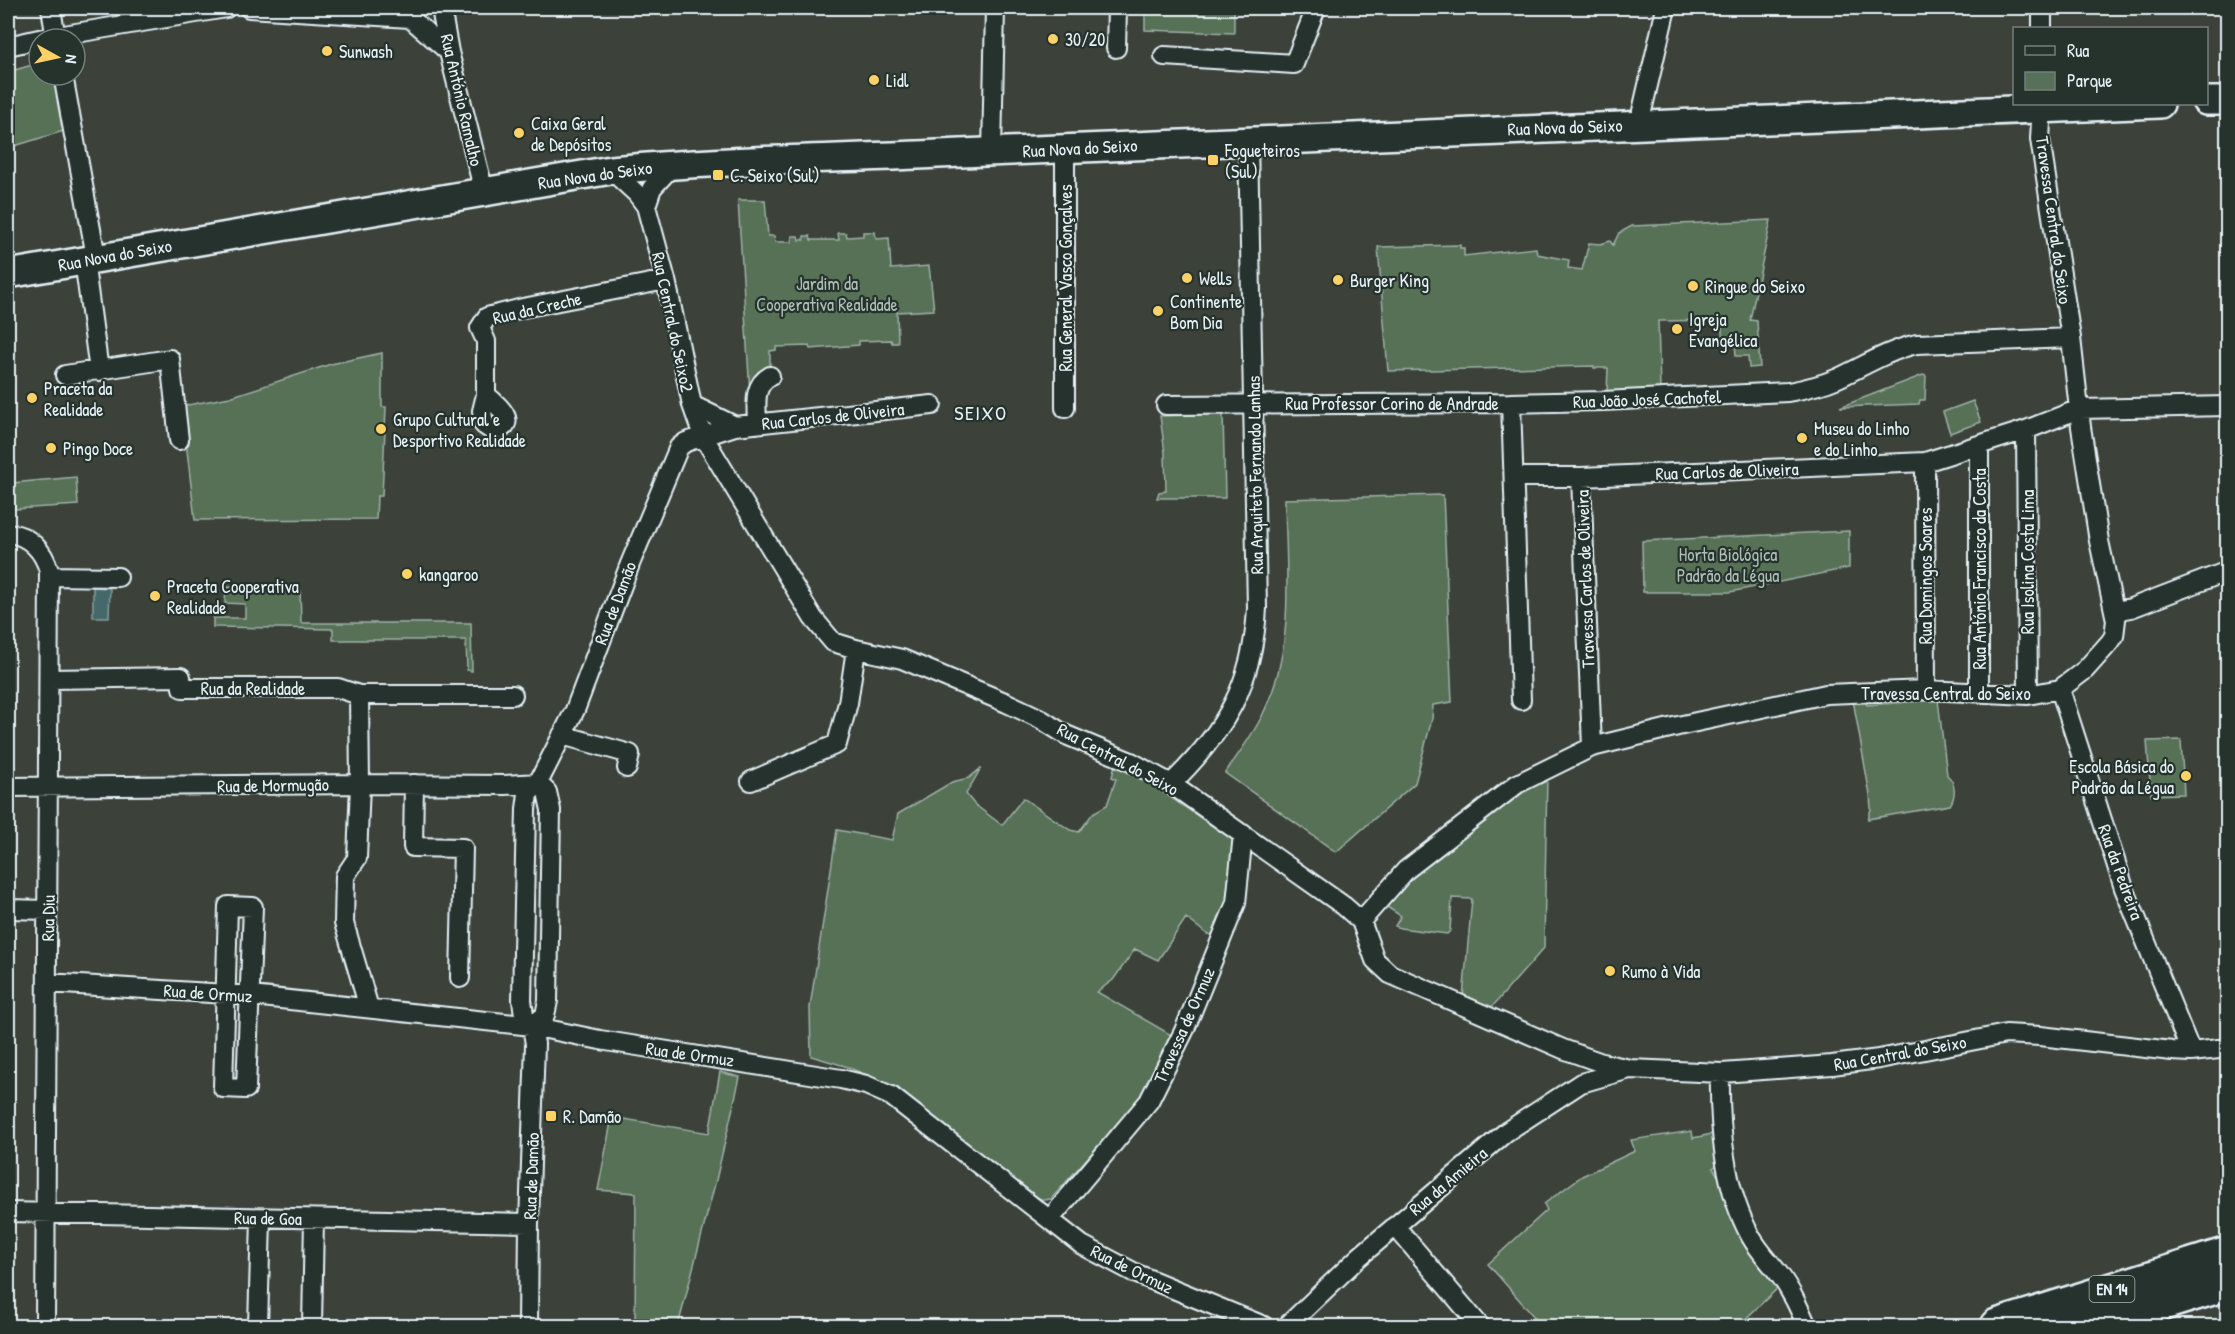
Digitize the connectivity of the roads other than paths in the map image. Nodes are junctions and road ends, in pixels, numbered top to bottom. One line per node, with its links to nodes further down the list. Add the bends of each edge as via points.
1 (51, 8): 12 (street)
2 (226, 8): 14 (street)
3 (249, 8): 10 (street)
4 (441, 8): 18 (street, Rua António Ramalho)
5 (995, 8): 28 (street)
6 (1117, 8): 17 (street)
7 (1316, 8): 19 (street, via 1294,64)
8 (1666, 8): 25 (street, via 1642,111)
9 (2042, 8): 13 (street)
10 (299, 9): 11 (street)
11 (417, 13): 18 (street)
12 (48, 27)
13 (2042, 27)
14 (87, 31)
15 (27, 42): 16 (street)
16 (8, 46)
17 (1116, 48)
18 (449, 52): 31 (street, Rua António Ramalho)
19 (1164, 56)
20 (65, 87): 33 (street)
21 (2228, 100): 22 (main road)
22 (2208, 101)
23 (2101, 105): 24 (main road, Rua Nova do Seixo)
24 (2042, 106): 25 (main road, Rua Nova do Seixo); 36 (street, Travessa Central do Seixo, via 2040,139)
25 (1643, 125): 26 (main road, Rua Nova do Seixo)
26 (1248, 140): 27 (main road, Rua Nova do Seixo); 42 (street, Rua Arquiteto Fernando Lanhas)
27 (1065, 148): 28 (main road, Rua Nova do Seixo); 47 (street, Rua General Vasco Gonçalves)
28 (992, 152): 29 (main road, Rua Nova do Seixo)
29 (674, 164): 30 (main road, Rua Nova do Seixo); 32 (street, via 652,188)
30 (611, 170): 31 (main road, Rua Nova do Seixo); 32 (street, Rua Central do Seixo2)
31 (484, 192): 33 (main road, Rua Nova do Seixo)
32 (646, 206): 35 (street, Rua Central do Seixo2)
33 (90, 258): 34 (main road, Rua Nova do Seixo); 37 (street)
34 (8, 274)
35 (666, 280): 40 (street, Rua da Creche, via 487,318 480,328 486,341); 43 (street, Rua Central do Seixo2)
36 (2071, 338): 41 (street, Rua João José Cachofel, via 1928,342 1902,348 1836,379 1788,392); 48 (street, Travessa Central do Seixo)
37 (99, 371): 38 (street); 53 (street, via 170,359)
38 (65, 375)
39 (770, 376): 49 (street, via 758,386)
40 (486, 395)
41 (1511, 403): 42 (street, Rua Professor Corino de Andrade); 56 (street)
42 (1254, 404): 45 (street, Rua Professor Corino de Andrade); 79 (street, Rua Arquiteto Fernando Lanhas, via 1257,608 1252,654 1231,709 1200,755)
43 (692, 405): 50 (street); 52 (street, Rua Central do Seixo2)
44 (932, 405): 49 (street, Rua Carlos de Oliveira)
45 (1166, 405)
46 (2228, 406): 48 (street)
47 (1065, 408)
48 (2079, 409): 51 (street, Rua Carlos de Oliveira); 62 (street, Travessa Central do Seixo, via 2099,541)
49 (757, 424): 50 (street, Rua Carlos de Oliveira)
50 (735, 426): 52 (street, Rua Carlos de Oliveira)
51 (2026, 430): 54 (street, Rua Carlos de Oliveira); 70 (street, Rua Isolina Costa Lima)
52 (703, 436): 63 (street, Rua Central do Seixo, via 813,618 833,642); 72 (street, Rua de Damão, via 679,447)
53 (179, 440)
54 (1979, 446): 55 (street, Rua Carlos de Oliveira); 67 (street, Rua António Francisco da Costa)
55 (1925, 462): 57 (street, Rua Carlos de Oliveira); 66 (street, Rua Domingos Soares)
56 (1515, 477): 57 (street, Travessa Carlos de Oliveira); 71 (street)
57 (1581, 477): 73 (street, Travessa Carlos de Oliveira)
58 (8, 533): 60 (street, Rua Diu, via 26,538 38,548 47,561)
59 (2228, 571): 62 (street)
60 (49, 576): 61 (street); 64 (street, Rua Diu)
61 (118, 577)
62 (2115, 612): 65 (street, Travessa Central do Seixo, via 2116,627 2110,642 2085,670)
63 (856, 649): 75 (street, via 837,744); 79 (street, Rua Central do Seixo, via 902,659 1007,703)
64 (50, 679): 68 (street, Rua da Realidade, via 181,677 182,688 338,688); 81 (street, Rua Diu)
65 (2060, 689): 70 (street, Travessa Central do Seixo); 93 (street, Rua da Pedreira, via 2124,888)
66 (1926, 690): 67 (street, Travessa Central do Seixo); 73 (street, Travessa Central do Seixo, via 1826,694)
67 (1979, 693): 70 (street, Travessa Central do Seixo)
68 (359, 694): 69 (street, Rua da Realidade); 77 (street)
69 (513, 694)
70 (2028, 694)
71 (1521, 700)
72 (562, 735): 74 (street, via 630,754); 76 (street, Rua de Damão)
73 (1592, 747): 85 (street, Travessa Central do Seixo, via 1517,784 1406,870)
74 (627, 768)
75 (751, 781)
76 (538, 783): 78 (street, Rua de Mormugão); 91 (street, Rua de Damão, via 528,794 525,821 522,1000 524,1015); 91 (street, via 547,792 551,810 548,1001 544,1015)
77 (360, 784): 78 (street, Rua de Mormugão); 81 (street, Rua de Mormugão); 90 (street, via 357,858 345,876 344,923)
78 (414, 784): 86 (street, via 413,846 464,848)
79 (1171, 784): 82 (street, Rua Central do Seixo)
80 (8, 788): 81 (street, Rua de Mormugão)
81 (49, 788): 84 (street, Rua Diu)
82 (1243, 834): 85 (street, Rua Central do Seixo); 102 (street, Travessa de Ormuz, via 1236,903 1184,1031 1149,1101)
83 (8, 909): 84 (street)
84 (48, 910): 87 (street, Rua Diu)
85 (1361, 921): 94 (street, Rua Central do Seixo, via 1375,960 1390,974)
86 (460, 978)
87 (47, 983): 88 (street, Rua de Ormuz); 99 (street, Rua Diu)
88 (225, 993): 89 (street, Rua de Ormuz); 89 (street, via 228,906 253,907); 89 (street, via 223,1088 246,1089)
89 (250, 995): 90 (street, Rua de Ormuz)
90 (369, 1008): 91 (street, Rua de Ormuz)
91 (532, 1026): 102 (street, Rua de Ormuz, via 841,1079 872,1088 891,1096); 103 (street, Rua de Damão, via 535,1044)
92 (2228, 1048): 93 (street, Rua Central do Seixo)
93 (2191, 1052): 96 (street, Rua Central do Seixo, via 2006,1034 1879,1059)
94 (1573, 1053): 95 (street, Rua Central do Seixo); 97 (street)
95 (1630, 1069): 96 (street, Rua Central do Seixo); 97 (street, Rua da Amieira)
96 (1720, 1073): 114 (street, via 1720,1120 1740,1211 1752,1238 1784,1282)
97 (1581, 1083): 104 (street, Rua da Amieira, via 1506,1132)
98 (8, 1212): 99 (street, Rua de Goa)
99 (46, 1214): 100 (street, Rua de Goa); 107 (street, Rua Diu)
100 (261, 1219): 101 (street, Rua de Goa); 108 (street)
101 (314, 1219): 103 (street, Rua de Goa); 109 (street)
102 (1050, 1219): 111 (street, Rua de Ormuz, via 1082,1245 1137,1274)
103 (529, 1224): 110 (street, Rua de Damão)
104 (1395, 1226): 112 (street, Rua da Amieira); 113 (street)
105 (2228, 1254): 115 (highway, EN 14)
106 (2228, 1284): 116 (highway, EN 14)
107 (45, 1326)
108 (258, 1326)
109 (312, 1326)
110 (528, 1326)
111 (1264, 1326)
112 (1287, 1326)
113 (1480, 1326)
114 (1807, 1326)
115 (1997, 1326)
116 (2089, 1326)

